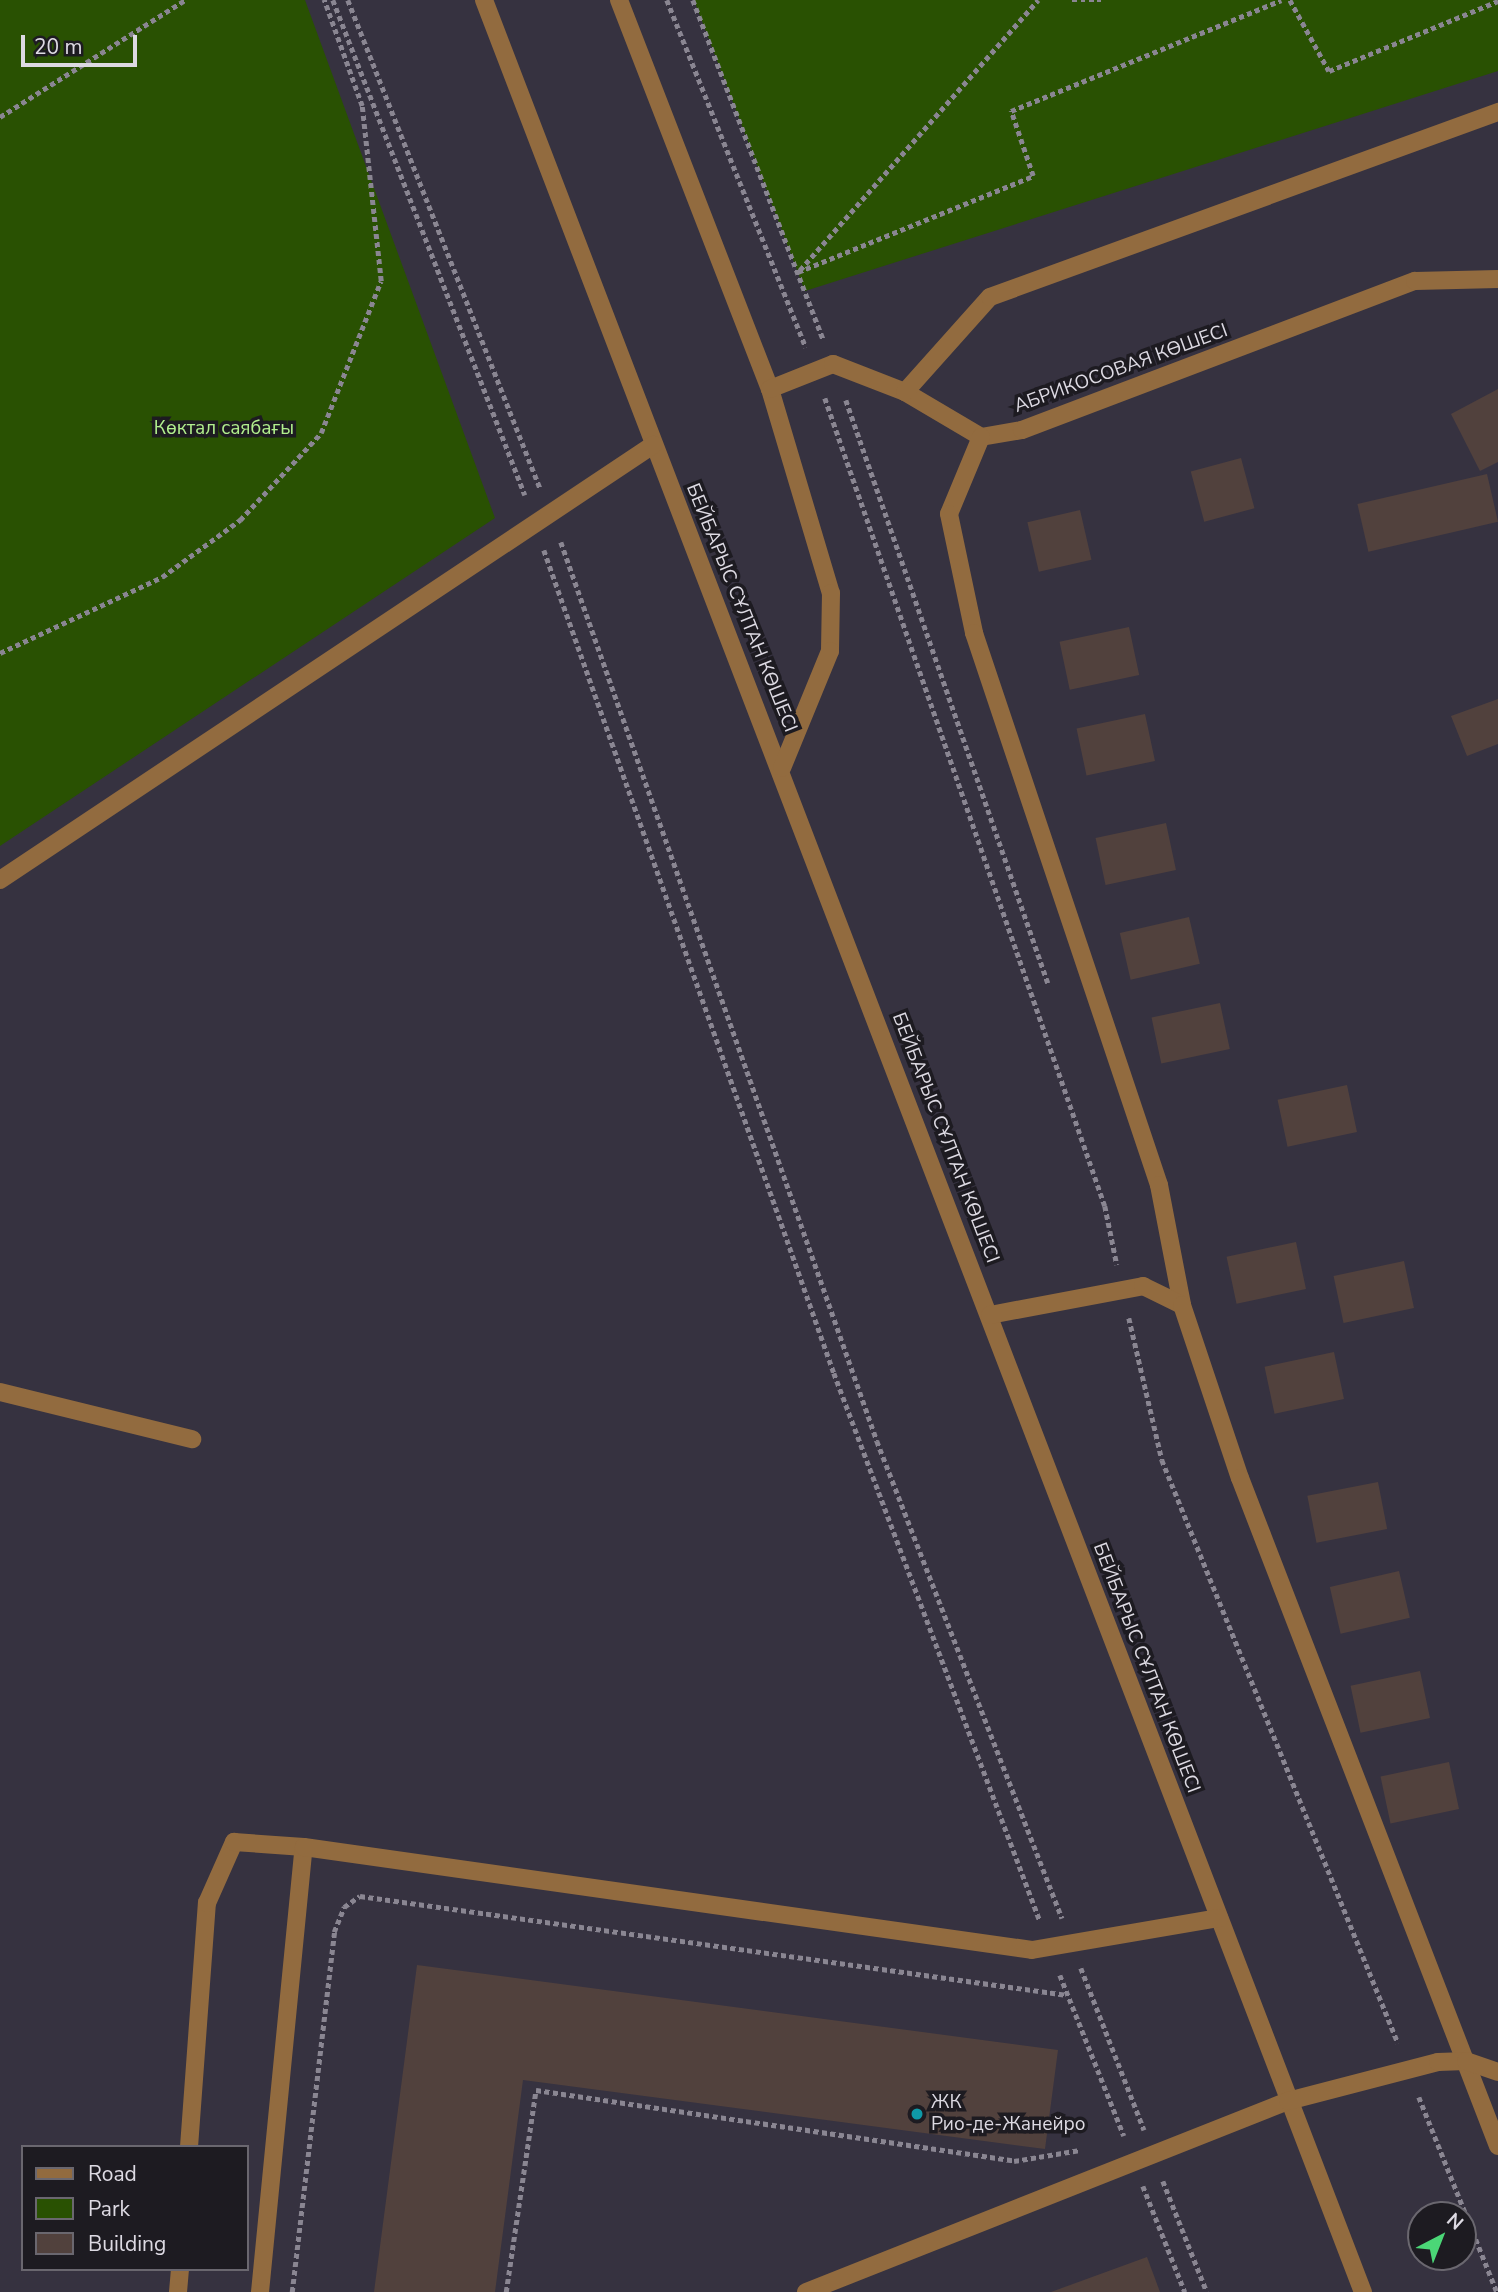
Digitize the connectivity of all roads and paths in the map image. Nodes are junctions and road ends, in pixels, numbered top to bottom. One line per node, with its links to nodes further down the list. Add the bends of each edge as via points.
1 (185, 0): 16 (path)
2 (324, 0): 26 (path, via 362,106 381,281 321,433 240,520 162,577)
3 (333, 0): 25 (path)
4 (348, 0): 25 (path)
5 (484, 0): 24 (street, БЕЙБАРЫС СҰЛТАН КӨШЕСІ)
6 (619, 0): 21 (street)
7 (667, 0): 20 (path)
8 (693, 0): 17 (path)
9 (1038, 0): 17 (path)
10 (1072, 0): 11 (path)
11 (1101, 0)
12 (1281, 0): 17 (path, via 1011,111 1033,176)
13 (1290, 0): 14 (path, via 1329,71)
14 (1498, 1)
15 (1498, 112): 22 (street, via 990,297)
16 (0, 117)
17 (798, 272): 19 (path)
18 (1498, 279): 23 (street, АБРИКОСОВАЯ КӨШЕСІ, via 1415,281 1022,430)
19 (833, 364): 20 (street); 22 (street); 29 (path)
20 (815, 371): 21 (street); 30 (path, via 1105,1206)
21 (770, 389): 27 (street, via 831,593 830,651)
22 (905, 392): 23 (street)
23 (981, 437): 31 (street, via 949,514 974,632 1159,1185)
24 (653, 445): 25 (street); 27 (street, БЕЙБАРЫС СҰЛТАН КӨШЕСІ)
25 (542, 519): 28 (street); 37 (path, via 877,1441); 38 (path, via 834,1373)
26 (0, 653)
27 (782, 768): 32 (street, БЕЙБАРЫС СҰЛТАН КӨШЕСІ)
28 (0, 880)
29 (1048, 983)
30 (1123, 1290): 31 (street, via 1143,1286); 32 (street); 41 (path, via 1162,1460)
31 (1182, 1305): 40 (street, via 1240,1479)
32 (990, 1315): 36 (street, БЕЙБАРЫС СҰЛТАН КӨШЕСІ)
33 (0, 1392): 34 (street)
34 (192, 1439)
35 (304, 1847): 38 (street, via 1032,1950); 45 (street, via 234,1842 206,1903); 52 (street)
36 (1219, 1918): 37 (street); 43 (street, БЕЙБАРЫС СҰЛТАН КӨШЕСІ)
37 (1071, 1943): 38 (street); 48 (path)
38 (1049, 1947): 39 (path)
39 (1068, 1995): 44 (path, via 1126,2142); 53 (path, via 360,1896 344,1907 334,1932)
40 (1466, 2062): 41 (street); 42 (street); 46 (street)
41 (1409, 2071): 43 (street); 59 (path)
42 (1498, 2072)
43 (1288, 2101): 48 (street); 58 (street, БЕЙБАРЫС СҰЛТАН КӨШЕСІ)
44 (1114, 2144)
45 (189, 2145)
46 (1498, 2146)
47 (1089, 2148): 54 (path, via 1014,2161 536,2090)
48 (1153, 2155): 49 (street); 57 (path)
49 (1134, 2163): 55 (street); 56 (path)
50 (180, 2271): 51 (street)
51 (178, 2292)
52 (260, 2292)
53 (292, 2292)
54 (506, 2292)
55 (806, 2292)
56 (1185, 2292)
57 (1206, 2292)
58 (1363, 2292)
59 (1497, 2292)

